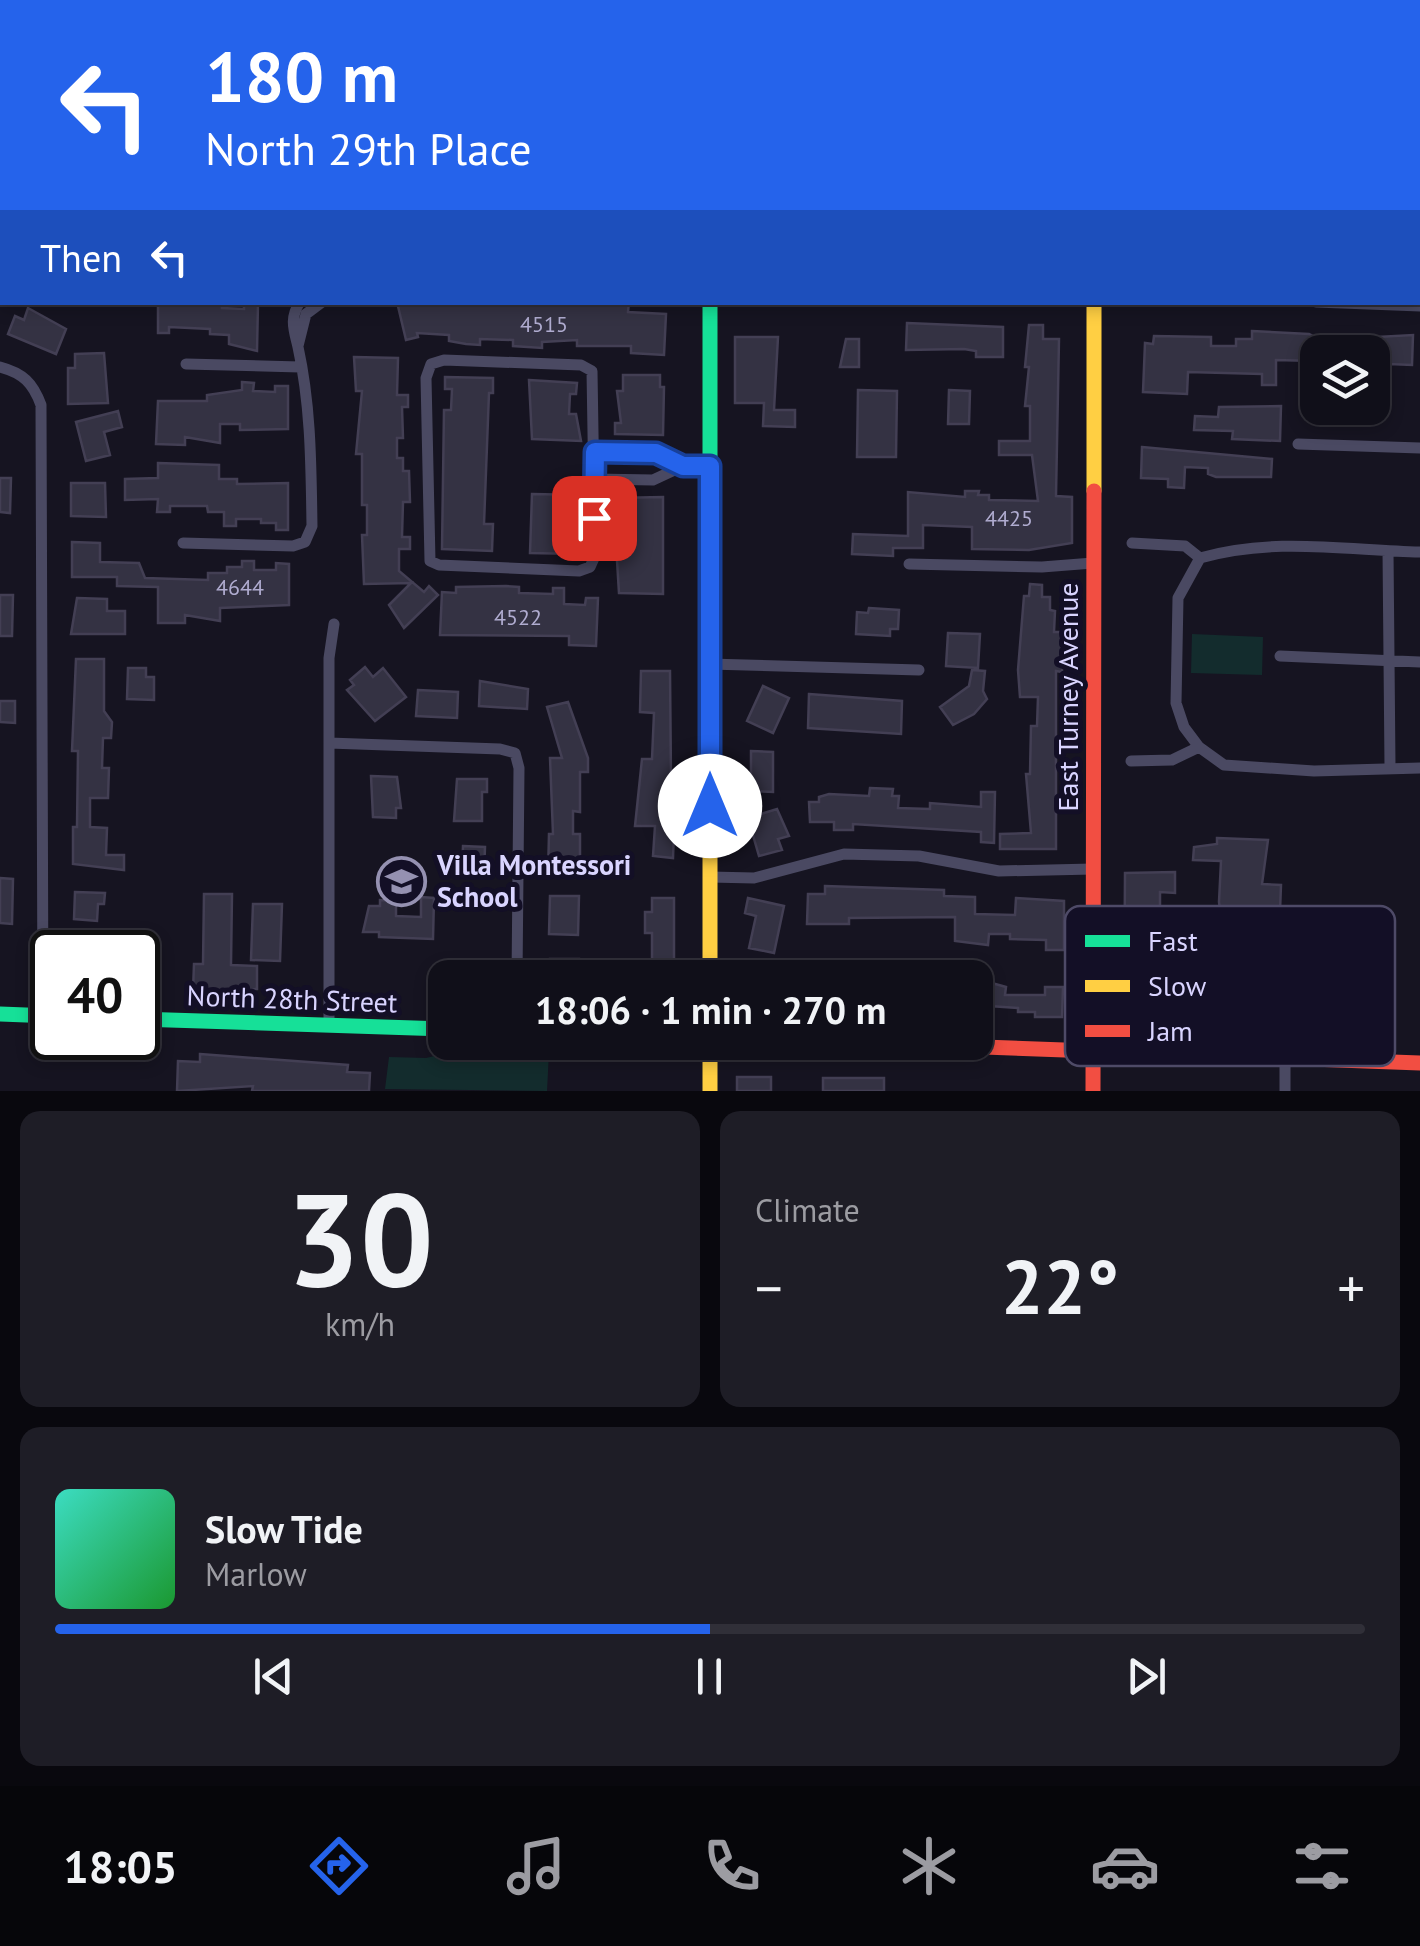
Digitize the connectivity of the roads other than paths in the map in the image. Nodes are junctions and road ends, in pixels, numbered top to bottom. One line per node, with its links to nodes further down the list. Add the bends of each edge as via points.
1 (298, 305): 7 (street)
2 (318, 305): 7 (street, via 306,314)
3 (710, 305): 16 (street)
4 (1094, 305): 24 (street, East Turney Avenue)
5 (1387, 305): 6 (street)
6 (1420, 306)
7 (298, 346): 10 (street)
8 (186, 364): 10 (street)
9 (0, 367): 40 (street, via 35,387 40,405)
10 (300, 367): 19 (street, via 310,422 312,526 305,542)
11 (1298, 444): 12 (street)
12 (1420, 448)
13 (595, 452): 14 (street); 17 (street); 17 (street, via 592,371 581,365 431,364 430,561 590,567)
14 (638, 453): 15 (street); 18 (street)
15 (683, 466): 16 (street); 18 (street)
16 (710, 466): 30 (street)
17 (594, 480): 18 (street)
18 (638, 480)
19 (183, 543)
20 (1132, 543): 23 (street, via 1185,546)
21 (1388, 551): 22 (street); 23 (street, via 1286,543); 28 (street)
22 (1420, 552)
23 (1200, 558): 33 (street, via 1178,598 1176,704)
24 (1093, 563): 25 (street); 37 (street, East Turney Avenue)
25 (909, 564)
26 (334, 624): 32 (street)
27 (1280, 656): 28 (street)
28 (1389, 660): 29 (street); 35 (street)
29 (1420, 662)
30 (710, 664): 31 (street); 38 (street)
31 (919, 670)
32 (328, 743): 41 (street, via 515,754); 46 (street)
33 (1199, 747): 34 (street, via 1172,760); 35 (street, via 1224,765)
34 (1131, 761)
35 (1390, 766): 36 (street)
36 (1420, 768)
37 (1093, 870): 38 (street, via 998,871 920,856 844,854 754,878); 39 (street, East Turney Avenue)
38 (710, 877): 42 (street)
39 (1093, 906)
40 (47, 930)
41 (517, 960)
42 (710, 960)
43 (0, 1014): 44 (street)
44 (30, 1015)
45 (160, 1020): 46 (street, North 28th Street)
46 (329, 1024): 47 (street, North 28th Street)
47 (428, 1028)
48 (993, 1048): 49 (street)
49 (1065, 1051)
50 (710, 1060): 54 (street)
51 (1395, 1062): 52 (street)
52 (1420, 1063)
53 (1092, 1066): 55 (street, East Turney Avenue)
54 (710, 1091)
55 (1093, 1091)

